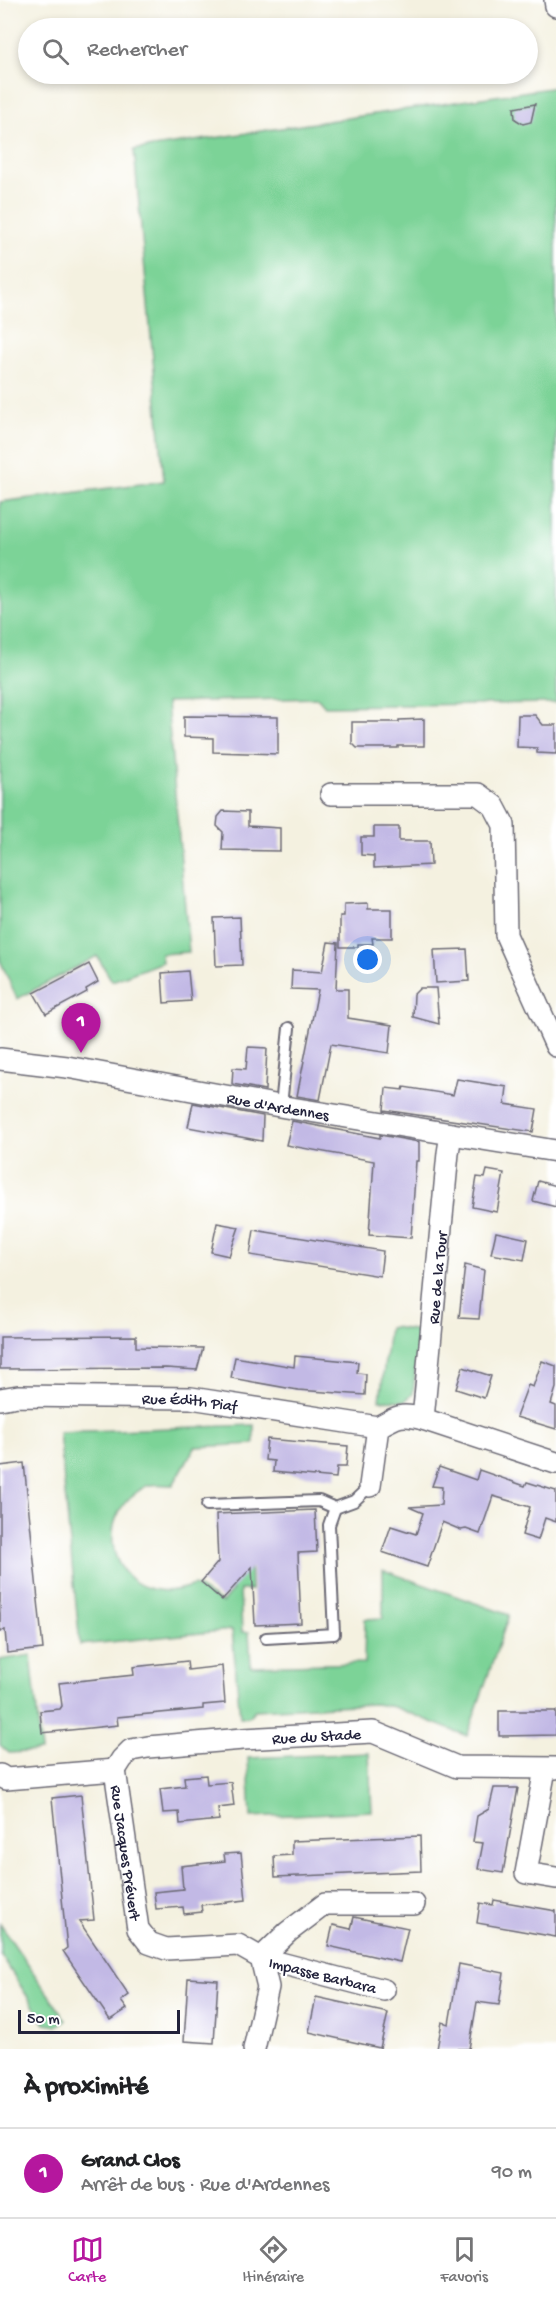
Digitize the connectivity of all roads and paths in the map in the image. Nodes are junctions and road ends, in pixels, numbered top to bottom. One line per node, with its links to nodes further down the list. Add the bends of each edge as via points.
1 (555, 0): 2 (street)
2 (556, 6)
3 (331, 794): 5 (street, via 478,794 494,806 504,825 506,935)
4 (289, 1028): 7 (lane)
5 (556, 1046)
6 (0, 1059): 7 (street, Rue d'Ardennes)
7 (281, 1107): 8 (street, Rue d'Ardennes)
8 (452, 1134): 9 (street, Rue d'Ardennes); 11 (street, Rue de la Tour)
9 (556, 1148)
10 (0, 1399): 12 (street, Rue Édith Piaf, via 191,1398)
11 (423, 1419): 12 (street, via 397,1416); 13 (street)
12 (378, 1427): 14 (street)
13 (556, 1463)
14 (370, 1486): 16 (lane, via 354,1501)
15 (207, 1505): 16 (lane, via 319,1501)
16 (334, 1508): 17 (lane, via 329,1524 334,1634)
17 (266, 1638)
18 (550, 1769): 19 (street, Rue du Stade, via 457,1767 373,1732 148,1747 131,1750); 21 (street, via 526,1873)
19 (115, 1770): 20 (street, Rue Jacques Prévert, via 6,1779); 23 (street, Rue Jacques Prévert, via 138,1929 149,1943 166,1949 238,1945)
20 (0, 1775)
21 (556, 1878)
22 (414, 1904): 23 (street, via 325,1904)
23 (261, 1958): 24 (street, Impasse Barbara); 25 (street, via 268,1987)
24 (384, 1990)
25 (254, 2049)

